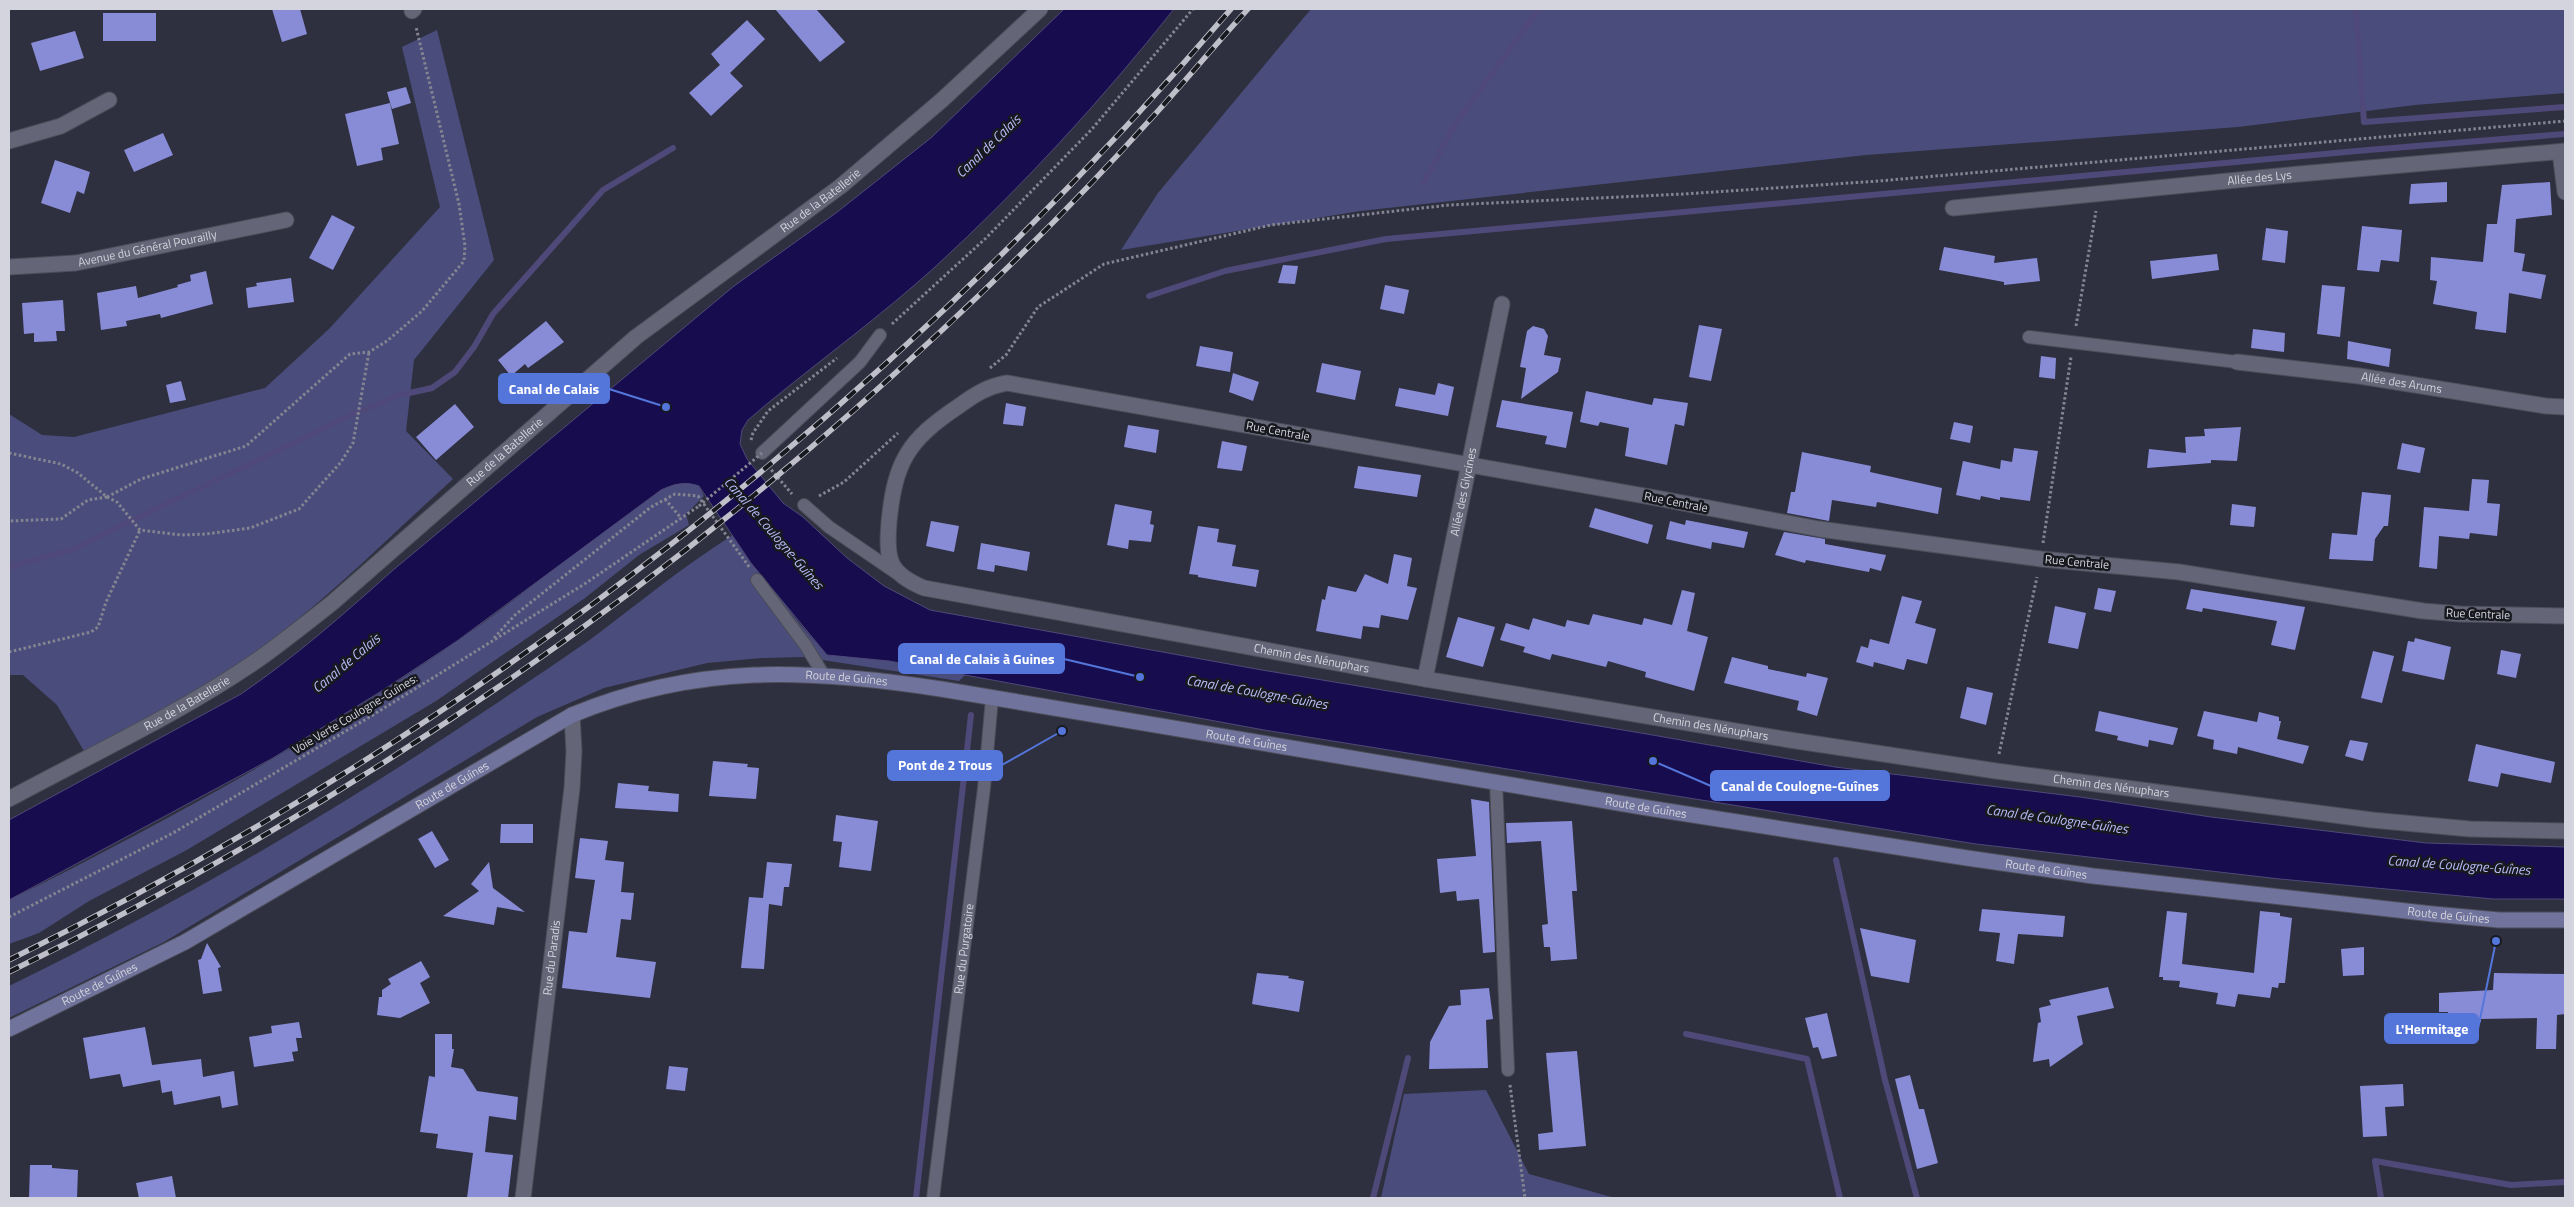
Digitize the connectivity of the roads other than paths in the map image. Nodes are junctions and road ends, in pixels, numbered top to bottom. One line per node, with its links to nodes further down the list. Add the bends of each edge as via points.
1 (1040, 9): 25 (street, Rue de la Batellerie, via 889,146 841,186 636,337 299,629 258,660 183,704)
2 (109, 100): 3 (street, via 61,126)
3 (9, 141)
4 (2563, 152): 5 (street); 6 (street, Allée des Lys)
5 (2565, 192)
6 (1953, 208)
7 (286, 220): 8 (street, Avenue du Général Pourailly, via 76,263)
8 (9, 267)
9 (1502, 304): 15 (street, Allée des Glycines)
10 (880, 335): 14 (lane, via 860,362)
11 (2029, 337): 12 (lane)
12 (2238, 362): 13 (street, Allée des Arums, via 2359,376)
13 (2565, 407)
14 (759, 451)
15 (1468, 466): 17 (street, Rue Centrale, via 1007,383 996,384 974,395 926,429 902,464 893,489 888,543 889,556); 19 (street, Rue Centrale, via 1826,530 2041,559 2179,572 2442,613); 21 (street, Allée des Glycines)
16 (804, 505): 17 (lane, via 837,533)
17 (898, 574): 21 (street, Chemin des Nénuphars, via 924,588 946,594)
18 (757, 580): 20 (lane)
19 (2565, 616)
20 (823, 674): 22 (main road, Route de Guînes); 23 (main road, Route de Guînes, via 756,674 705,680 618,698)
21 (1425, 679): 26 (street, Chemin des Nénuphars, via 1996,772 2372,820 2470,829)
22 (992, 698): 24 (main road, Route de Guînes); 31 (lane, Rue du Purgatoire)
23 (572, 715): 28 (main road, Route de Guînes, via 192,939); 30 (street, Rue du Paradis, via 572,788)
24 (1496, 782): 27 (main road, Route de Guînes, via 2038,869 2433,914 2499,920); 29 (lane)
25 (9, 799)
26 (2565, 831)
27 (2565, 920)
28 (9, 1029)
29 (1508, 1070)
30 (523, 1198)
31 (933, 1198)

